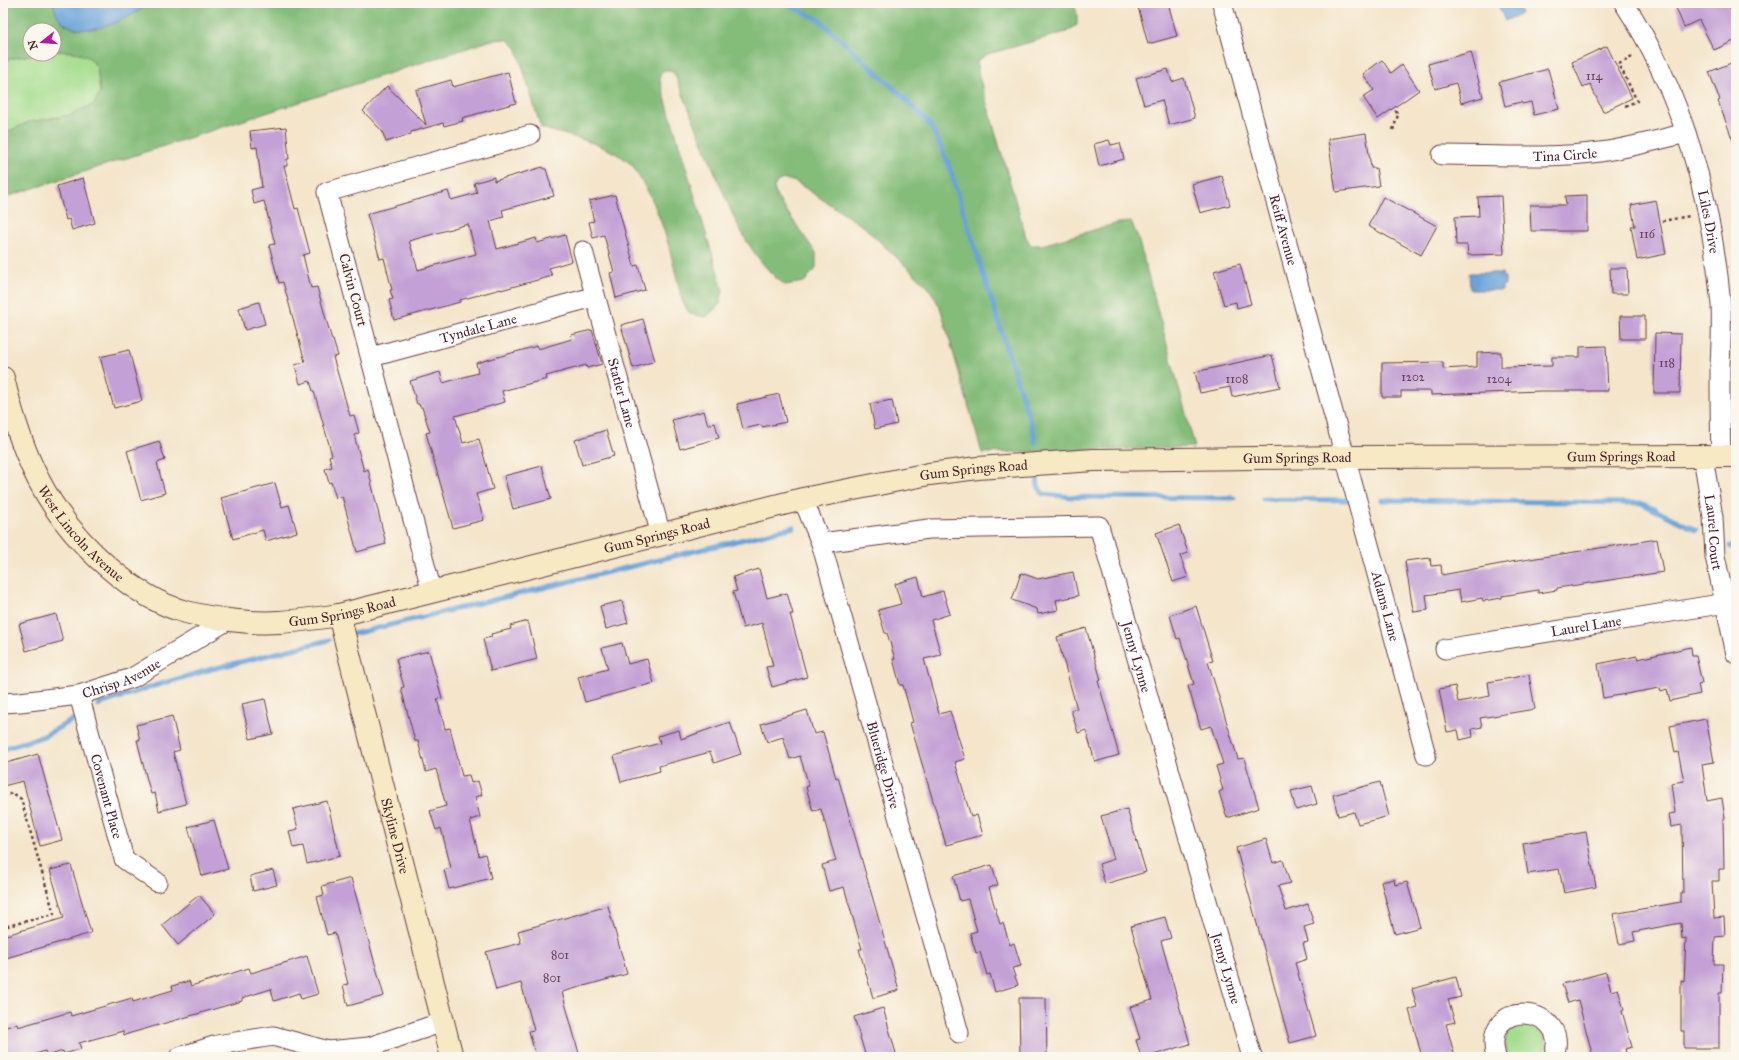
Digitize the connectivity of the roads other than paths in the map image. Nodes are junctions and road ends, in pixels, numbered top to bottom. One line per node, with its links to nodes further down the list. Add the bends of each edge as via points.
1 (1222, 3): 10 (street, Reiff Avenue)
2 (1624, 3): 3 (street, Liles Drive, via 1651,48)
3 (1686, 133): 5 (street, Tina Circle, via 1639,145 1562,156); 11 (street, Liles Drive, via 1708,213 1721,307)
4 (530, 135): 8 (street, Calvin Court, via 327,192)
5 (1442, 156)
6 (583, 251): 13 (street, Statler Lane)
7 (586, 299): 8 (street, Tyndale Lane)
8 (371, 357): 15 (street, Calvin Court)
9 (3, 378): 18 (main road, West Lincoln Avenue, via 17,431 31,465 56,509 88,550 120,578 149,598 186,612)
10 (1346, 457): 11 (main road, Gum Springs Road); 12 (main road, Gum Springs Road, via 1094,460 978,468 929,474); 23 (street, Adams Lane)
11 (1720, 457): 16 (street, Laurel Court, via 1713,517 1715,556)
12 (803, 499): 13 (main road, Gum Springs Road); 14 (street, Blueridge Drive)
13 (661, 535): 15 (main road, Gum Springs Road)
14 (821, 543): 26 (street, Blueridge Drive); 29 (street, Jenny Lynne, via 929,529 1099,526)
15 (432, 592): 17 (main road, Gum Springs Road)
16 (1726, 603): 19 (street, Laurel Lane); 20 (street, Laurel Court)
17 (339, 615): 18 (main road, Gum Springs Road, via 278,622); 25 (main road, Skyline Drive)
18 (228, 620): 21 (street, Chrisp Avenue, via 132,678)
19 (1445, 649)
20 (1736, 654)
21 (79, 695): 22 (street, Chrisp Avenue); 24 (street, Covenant Place, via 124,859)
22 (3, 703)
23 (1426, 755)
24 (157, 882)
25 (444, 1022): 27 (street, via 369,1047 328,1051 273,1036 217,1046); 28 (main road, Skyline Drive)
26 (959, 1033)
27 (179, 1057)
28 (452, 1057)
29 (1252, 1057)
30 (1496, 1057): 31 (street, via 1494,1038 1498,1029 1504,1021 1522,1013 1532,1014 1549,1024 1556,1045)
31 (1553, 1057)

